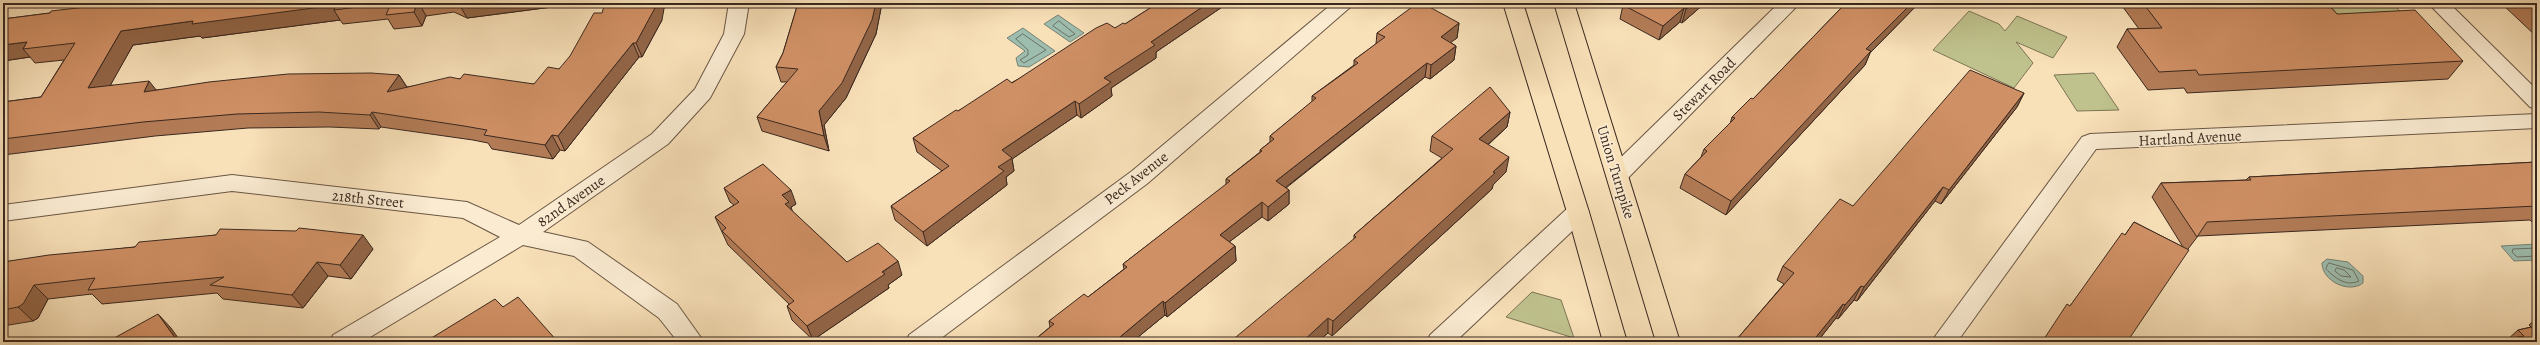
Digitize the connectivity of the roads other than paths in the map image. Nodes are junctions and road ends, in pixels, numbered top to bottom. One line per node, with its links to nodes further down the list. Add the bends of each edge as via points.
1 (739, 3): 12 (street, 82nd Avenue, via 734,34 697,98 660,139)
2 (1344, 3): 15 (street, Peck Avenue, via 1140,177)
3 (1513, 3): 10 (main road)
4 (1564, 3): 9 (main road, Union Turnpike)
5 (1790, 3): 9 (street, Stewart Road)
6 (2438, 3): 7 (street)
7 (2537, 102)
8 (2537, 121): 19 (street, Hartland Avenue, via 2090,142)
9 (1617, 175): 18 (main road, Union Turnpike)
10 (1578, 212): 16 (street); 17 (main road)
11 (3, 213): 12 (street, 218th Street, via 232,184 467,210)
12 (520, 236): 13 (street, 82nd Avenue); 14 (street, 218th Street, via 580,248 668,311)
13 (342, 342)
14 (692, 342)
15 (918, 342)
16 (1439, 342)
17 (1615, 342)
18 (1668, 342)
19 (1943, 342)

